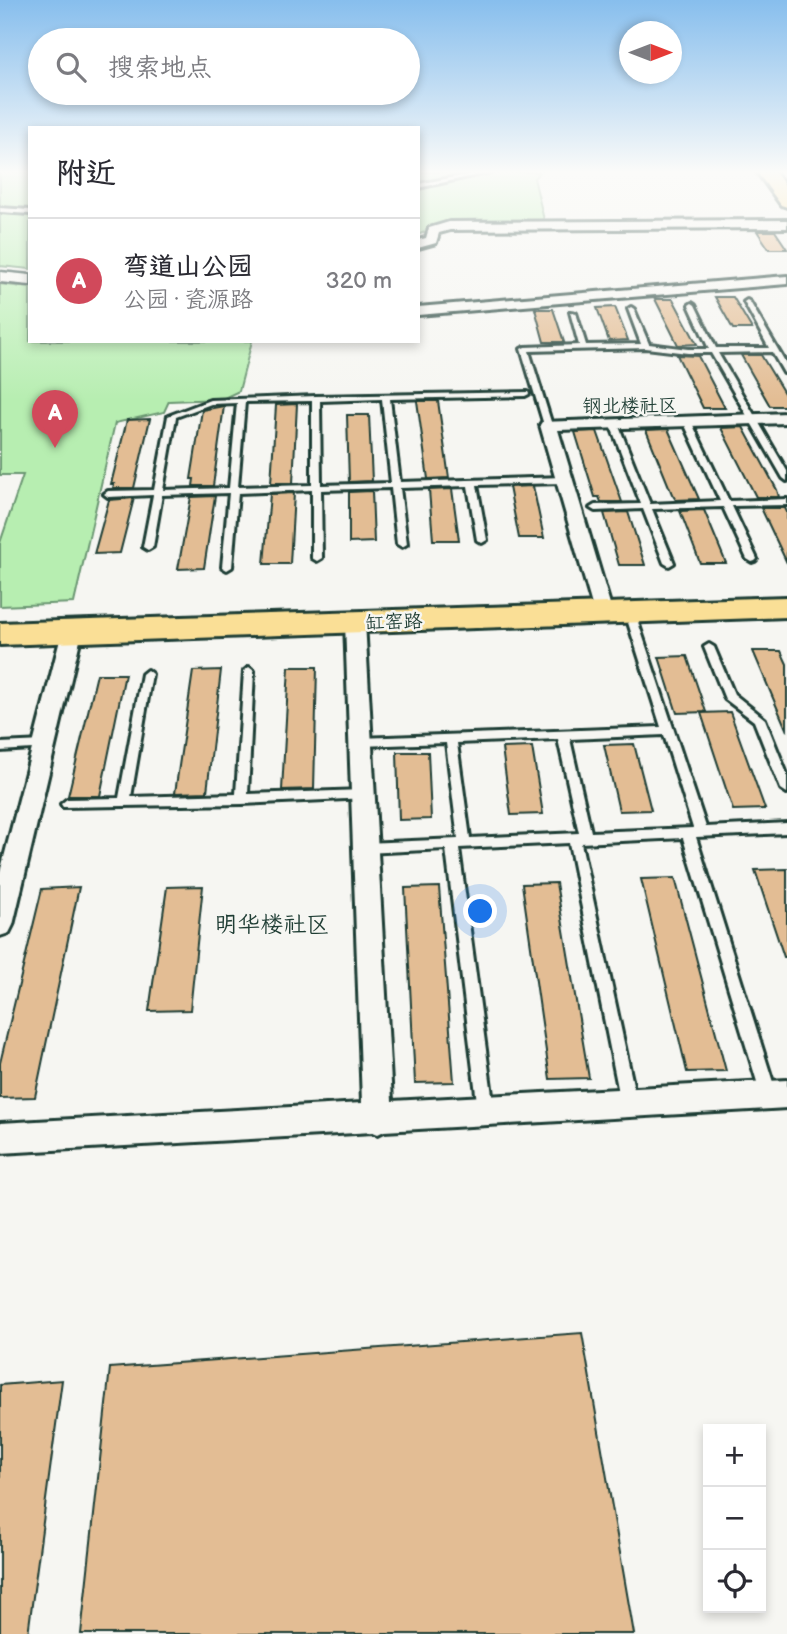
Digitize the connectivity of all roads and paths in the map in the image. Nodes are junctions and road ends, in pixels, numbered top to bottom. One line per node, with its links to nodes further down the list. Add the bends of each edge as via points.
1 (0, 276): 2 (street)
2 (28, 280)
3 (787, 280): 7 (street)
4 (747, 302): 12 (lane)
5 (692, 305): 11 (lane)
6 (631, 309): 9 (lane)
7 (420, 311)
8 (572, 313): 10 (lane)
9 (646, 346): 10 (lane); 11 (lane)
10 (583, 348): 22 (lane, via 525,349)
11 (713, 350): 12 (lane); 19 (lane)
12 (774, 350): 13 (lane)
13 (787, 371)
14 (525, 394): 15 (lane)
15 (386, 397): 16 (lane); 26 (lane)
16 (316, 398): 17 (lane); 27 (lane)
17 (241, 400): 28 (lane); 29 (lane, via 209,402 172,416)
18 (787, 418): 19 (street)
19 (753, 419): 20 (street); 23 (lane)
20 (687, 421): 21 (street); 32 (lane)
21 (614, 424): 22 (street); 33 (lane)
22 (548, 425): 24 (street)
23 (787, 478)
24 (564, 480): 25 (lane); 43 (street)
25 (472, 483): 26 (lane); 35 (lane)
26 (395, 485): 27 (lane); 36 (lane)
27 (317, 488): 28 (lane); 38 (lane)
28 (233, 490): 29 (lane); 41 (lane)
29 (159, 492): 30 (lane); 37 (lane)
30 (108, 494)
31 (787, 502): 32 (lane)
32 (725, 504): 33 (lane); 39 (lane)
33 (645, 506): 34 (lane); 40 (lane)
34 (595, 508)
35 (482, 540)
36 (402, 544)
37 (148, 547)
38 (317, 558)
39 (752, 559)
40 (668, 563)
41 (227, 567)
42 (787, 607): 43 (main road, 缸窑路)
43 (617, 613): 44 (main road, 缸窑路); 50 (lane)
44 (355, 622): 45 (main road, 缸窑路); 53 (street)
45 (72, 632): 46 (main road, 缸窑路); 54 (street)
46 (0, 634)
47 (709, 647): 56 (lane, via 729,696 760,719)
48 (249, 671): 58 (lane)
49 (147, 674): 59 (lane)
50 (668, 731): 51 (lane); 62 (lane)
51 (563, 735): 52 (lane); 63 (lane)
52 (451, 739): 53 (lane); 64 (lane)
53 (360, 742): 57 (street)
54 (44, 745): 55 (lane); 66 (street)
55 (0, 747)
56 (787, 789)
57 (363, 795): 58 (lane); 65 (street)
58 (242, 799): 59 (lane)
59 (124, 802): 60 (lane)
60 (67, 804)
61 (787, 828): 62 (lane)
62 (694, 832): 63 (lane); 67 (lane)
63 (580, 838): 64 (lane); 68 (lane)
64 (459, 844): 65 (lane); 69 (lane)
65 (365, 848): 70 (street)
66 (0, 925)
67 (778, 1095): 68 (street)
68 (629, 1103): 69 (street)
69 (486, 1112): 70 (street)
70 (378, 1119): 71 (street)
71 (0, 1138)

